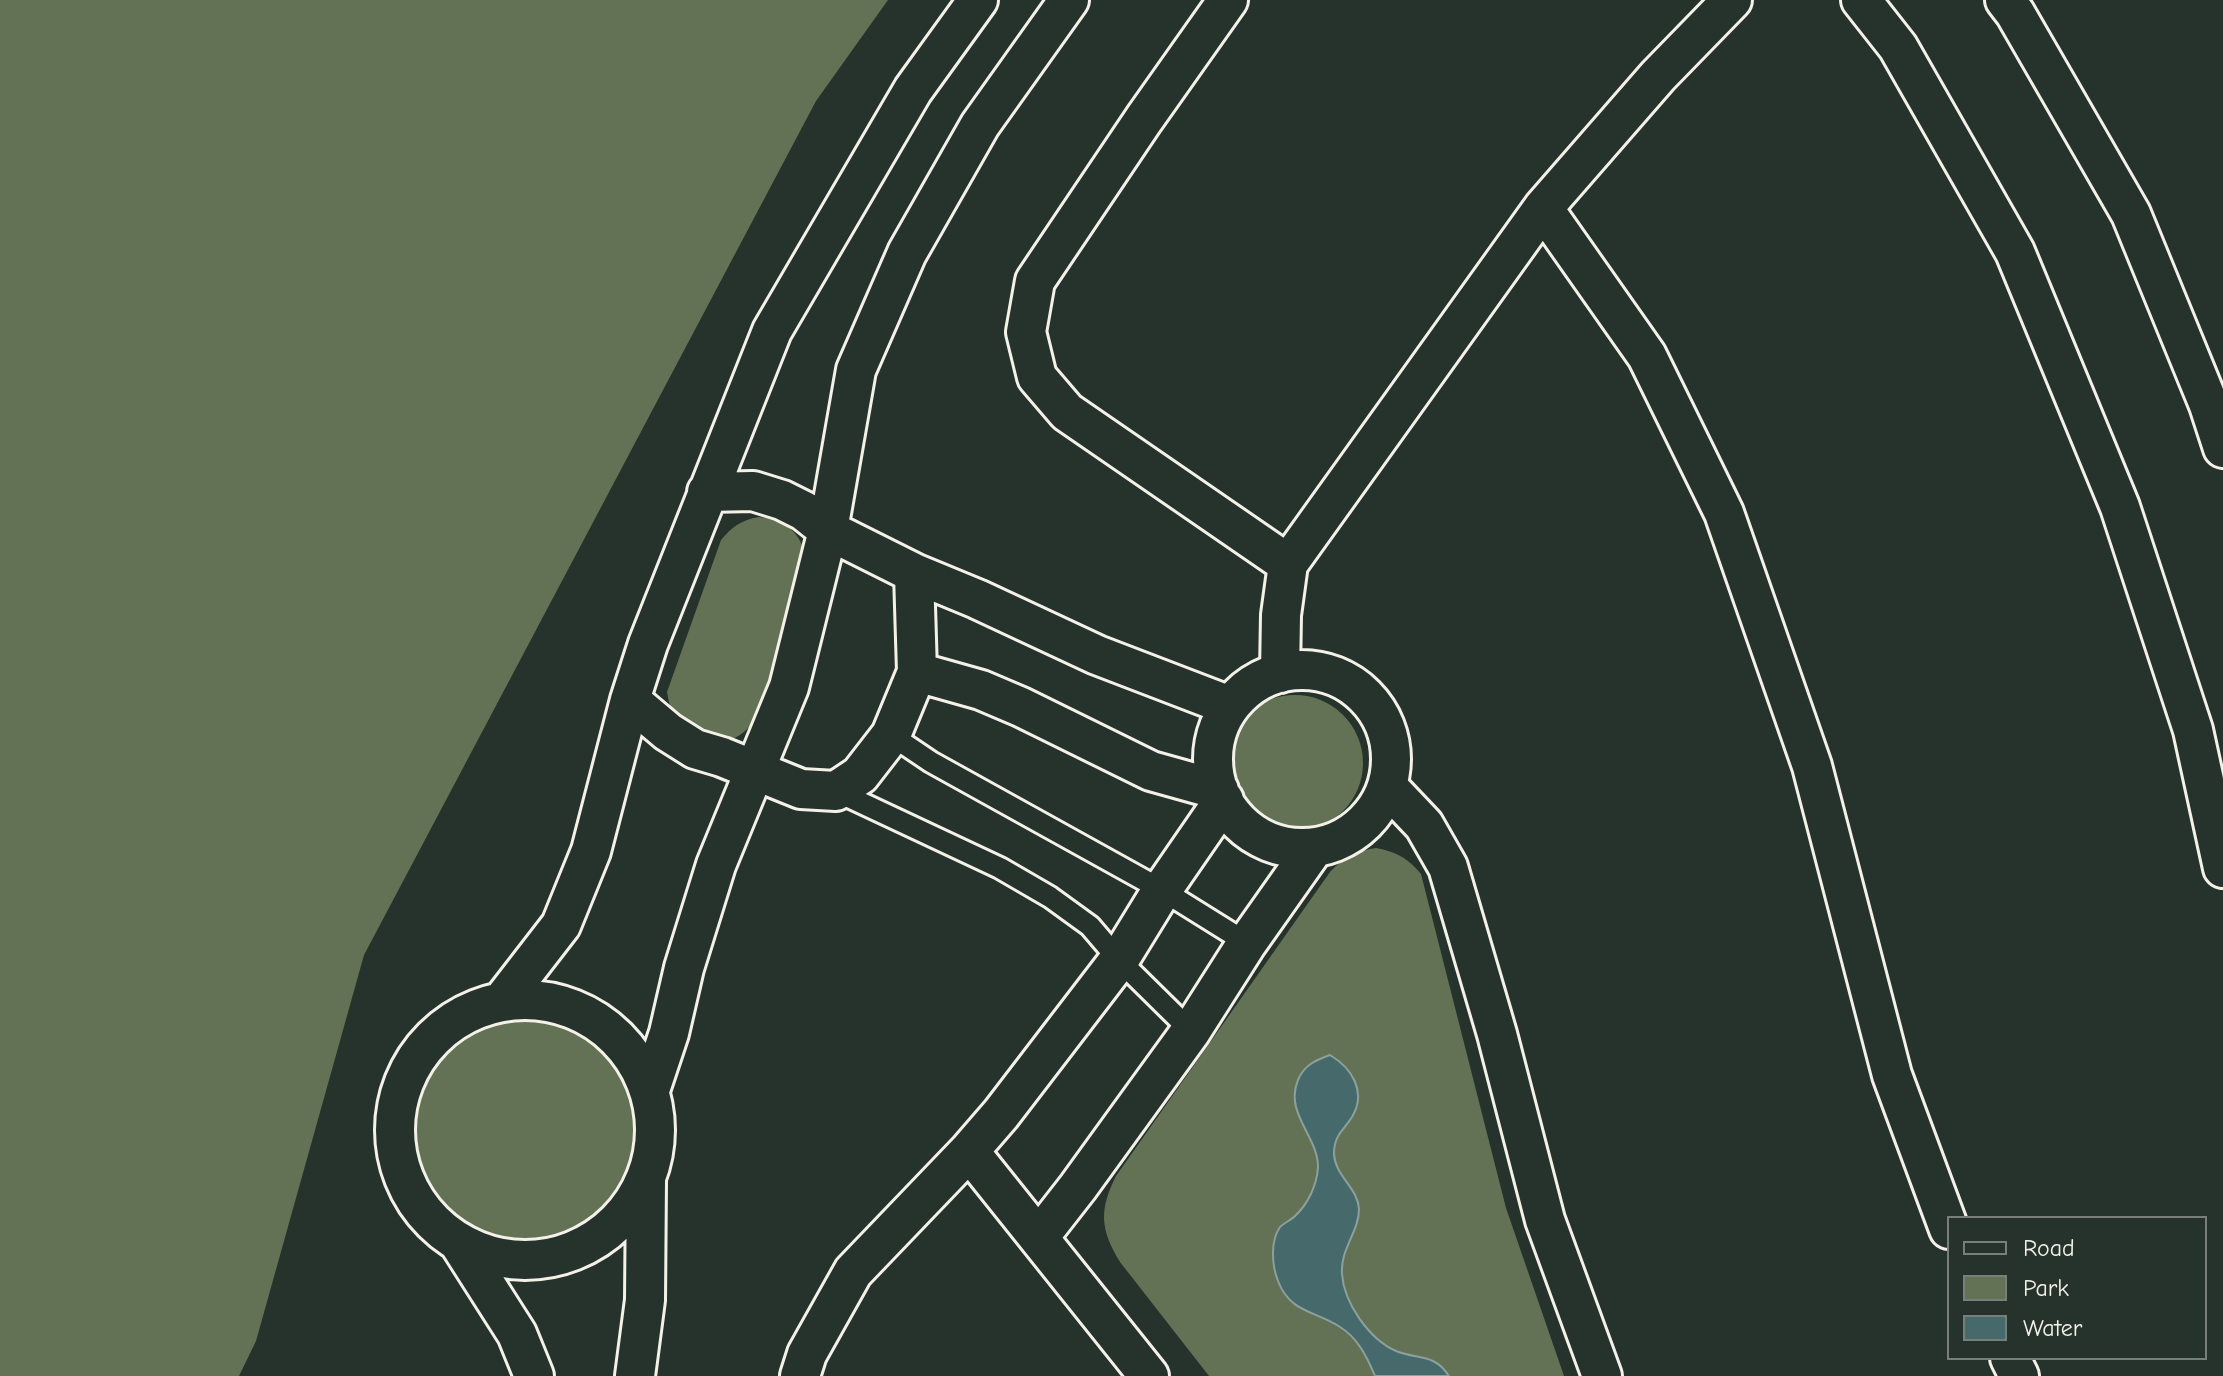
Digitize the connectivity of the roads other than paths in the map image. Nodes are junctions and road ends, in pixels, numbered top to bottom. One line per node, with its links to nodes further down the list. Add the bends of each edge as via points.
1 (978, 0): 9 (street, via 913,90 772,331)
2 (1069, 0): 10 (street, via 980,125 907,253 856,370)
3 (1228, 0): 11 (street, via 1035,281 1026,332 1037,377 1067,412)
4 (1732, 0): 7 (street)
5 (1861, 0): 23 (street, via 1898,47 2015,252 2120,507 2193,730)
6 (2005, 0): 8 (street, via 2131,214)
7 (1543, 208): 11 (street); 32 (street, via 1647,356 1724,513 1812,766 1892,1075)
8 (2223, 448)
9 (707, 492): 10 (street, via 767,495 804,511); 15 (street)
10 (828, 530): 12 (street); 18 (street, via 789,687)
11 (1288, 564): 14 (street)
12 (914, 573): 13 (street); 16 (street, via 1097,655)
13 (917, 672): 17 (street); 21 (street, via 981,690 1151,771)
14 (1280, 673): 16 (street, via 1260,680); 19 (street, via 1326,673 1348,682 1366,698 1381,717 1388,739)
15 (630, 700): 18 (street, via 695,749); 27 (street, via 591,851 561,925)
16 (1230, 706): 21 (street, via 1214,746 1213,769)
17 (891, 735): 20 (street, via 860,775); 24 (lane)
18 (754, 770): 20 (street, via 801,789); 29 (street, via 716,865)
19 (1387, 786): 22 (street, via 1359,828); 39 (street, via 1424,825 1448,867 1545,1220)
20 (836, 791): 26 (lane, via 1050,897 1090,926)
21 (1221, 795): 22 (street, via 1239,823 1262,838 1287,847); 24 (street)
22 (1314, 848): 25 (street)
23 (2223, 868)
24 (1162, 890): 25 (lane); 26 (street)
25 (1247, 943): 28 (street)
26 (1119, 960): 28 (lane); 30 (street)
27 (503, 1000): 29 (street, via 550,1001 593,1018 628,1048); 34 (street, via 466,1013 434,1036 410,1068 397,1105 396,1145 406,1183 428,1217)
28 (1191, 1031): 33 (street)
29 (650, 1090): 31 (street, via 656,1136)
30 (969, 1151): 33 (street); 37 (street, via 853,1272)
31 (646, 1181): 34 (street, via 626,1213 599,1238 566,1255 517,1260); 36 (street, via 645,1300)
32 (1947, 1224)
33 (1039, 1237): 38 (street)
34 (459, 1243): 35 (street, via 517,1334)
35 (534, 1376)
36 (635, 1376)
37 (800, 1376)
38 (1149, 1376)
39 (1602, 1376)

